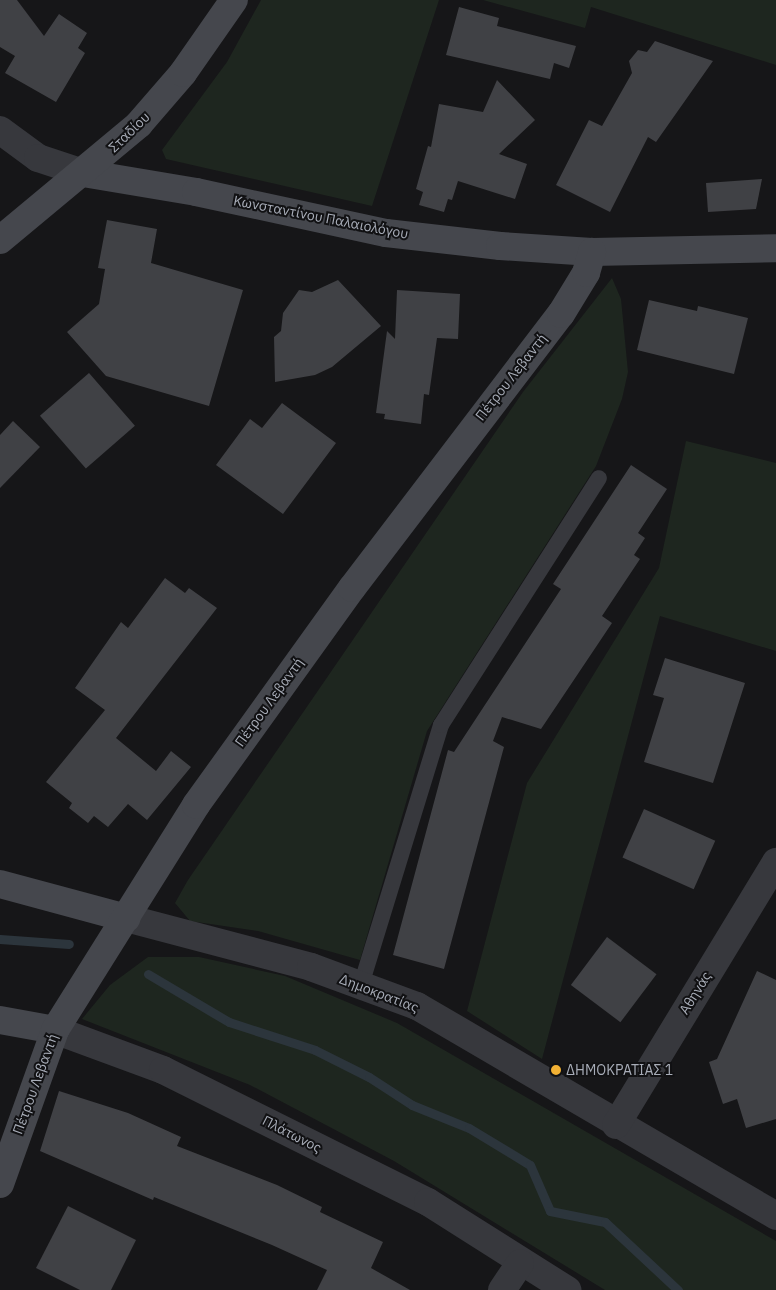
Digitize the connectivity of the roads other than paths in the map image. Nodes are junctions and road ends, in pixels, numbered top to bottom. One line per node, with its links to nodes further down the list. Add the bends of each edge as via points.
1 (234, 0): 3 (street, Σταδίου, via 164,96 123,139)
2 (0, 130): 3 (street, Κωνσταντίνου Παλαιολόγου, via 38,158)
3 (82, 173): 4 (street, Σταδίου); 6 (street, Κωνσταντίνου Παλαιολόγου, via 186,190 386,233)
4 (0, 240)
5 (776, 248): 6 (street, Κωνσταντίνου Παλαιολόγου)
6 (592, 252): 10 (street, Πέτρου Λεβαντή, via 582,280 561,314 251,725 196,805)
7 (599, 478): 11 (lane, via 441,725)
8 (776, 862): 14 (street, Αθηνάς)
9 (0, 884): 10 (street, Δημοκρατίας)
10 (126, 918): 11 (street, Δημοκρατίας, via 311,967); 13 (street, Πέτρου Λεβαντή)
11 (361, 985): 14 (street, Δημοκρατίας, via 417,1006)
12 (0, 1020): 13 (street, Πλάτωνος)
13 (55, 1030): 15 (street, Πέτρου Λεβαντή); 17 (street, Πλάτωνος, via 181,1078 428,1202)
14 (616, 1125): 16 (street, Δημοκρατίας)
15 (0, 1184)
16 (776, 1216)
17 (520, 1263): 18 (street); 19 (street, Πλάτωνος)
18 (502, 1290)
19 (567, 1290)

